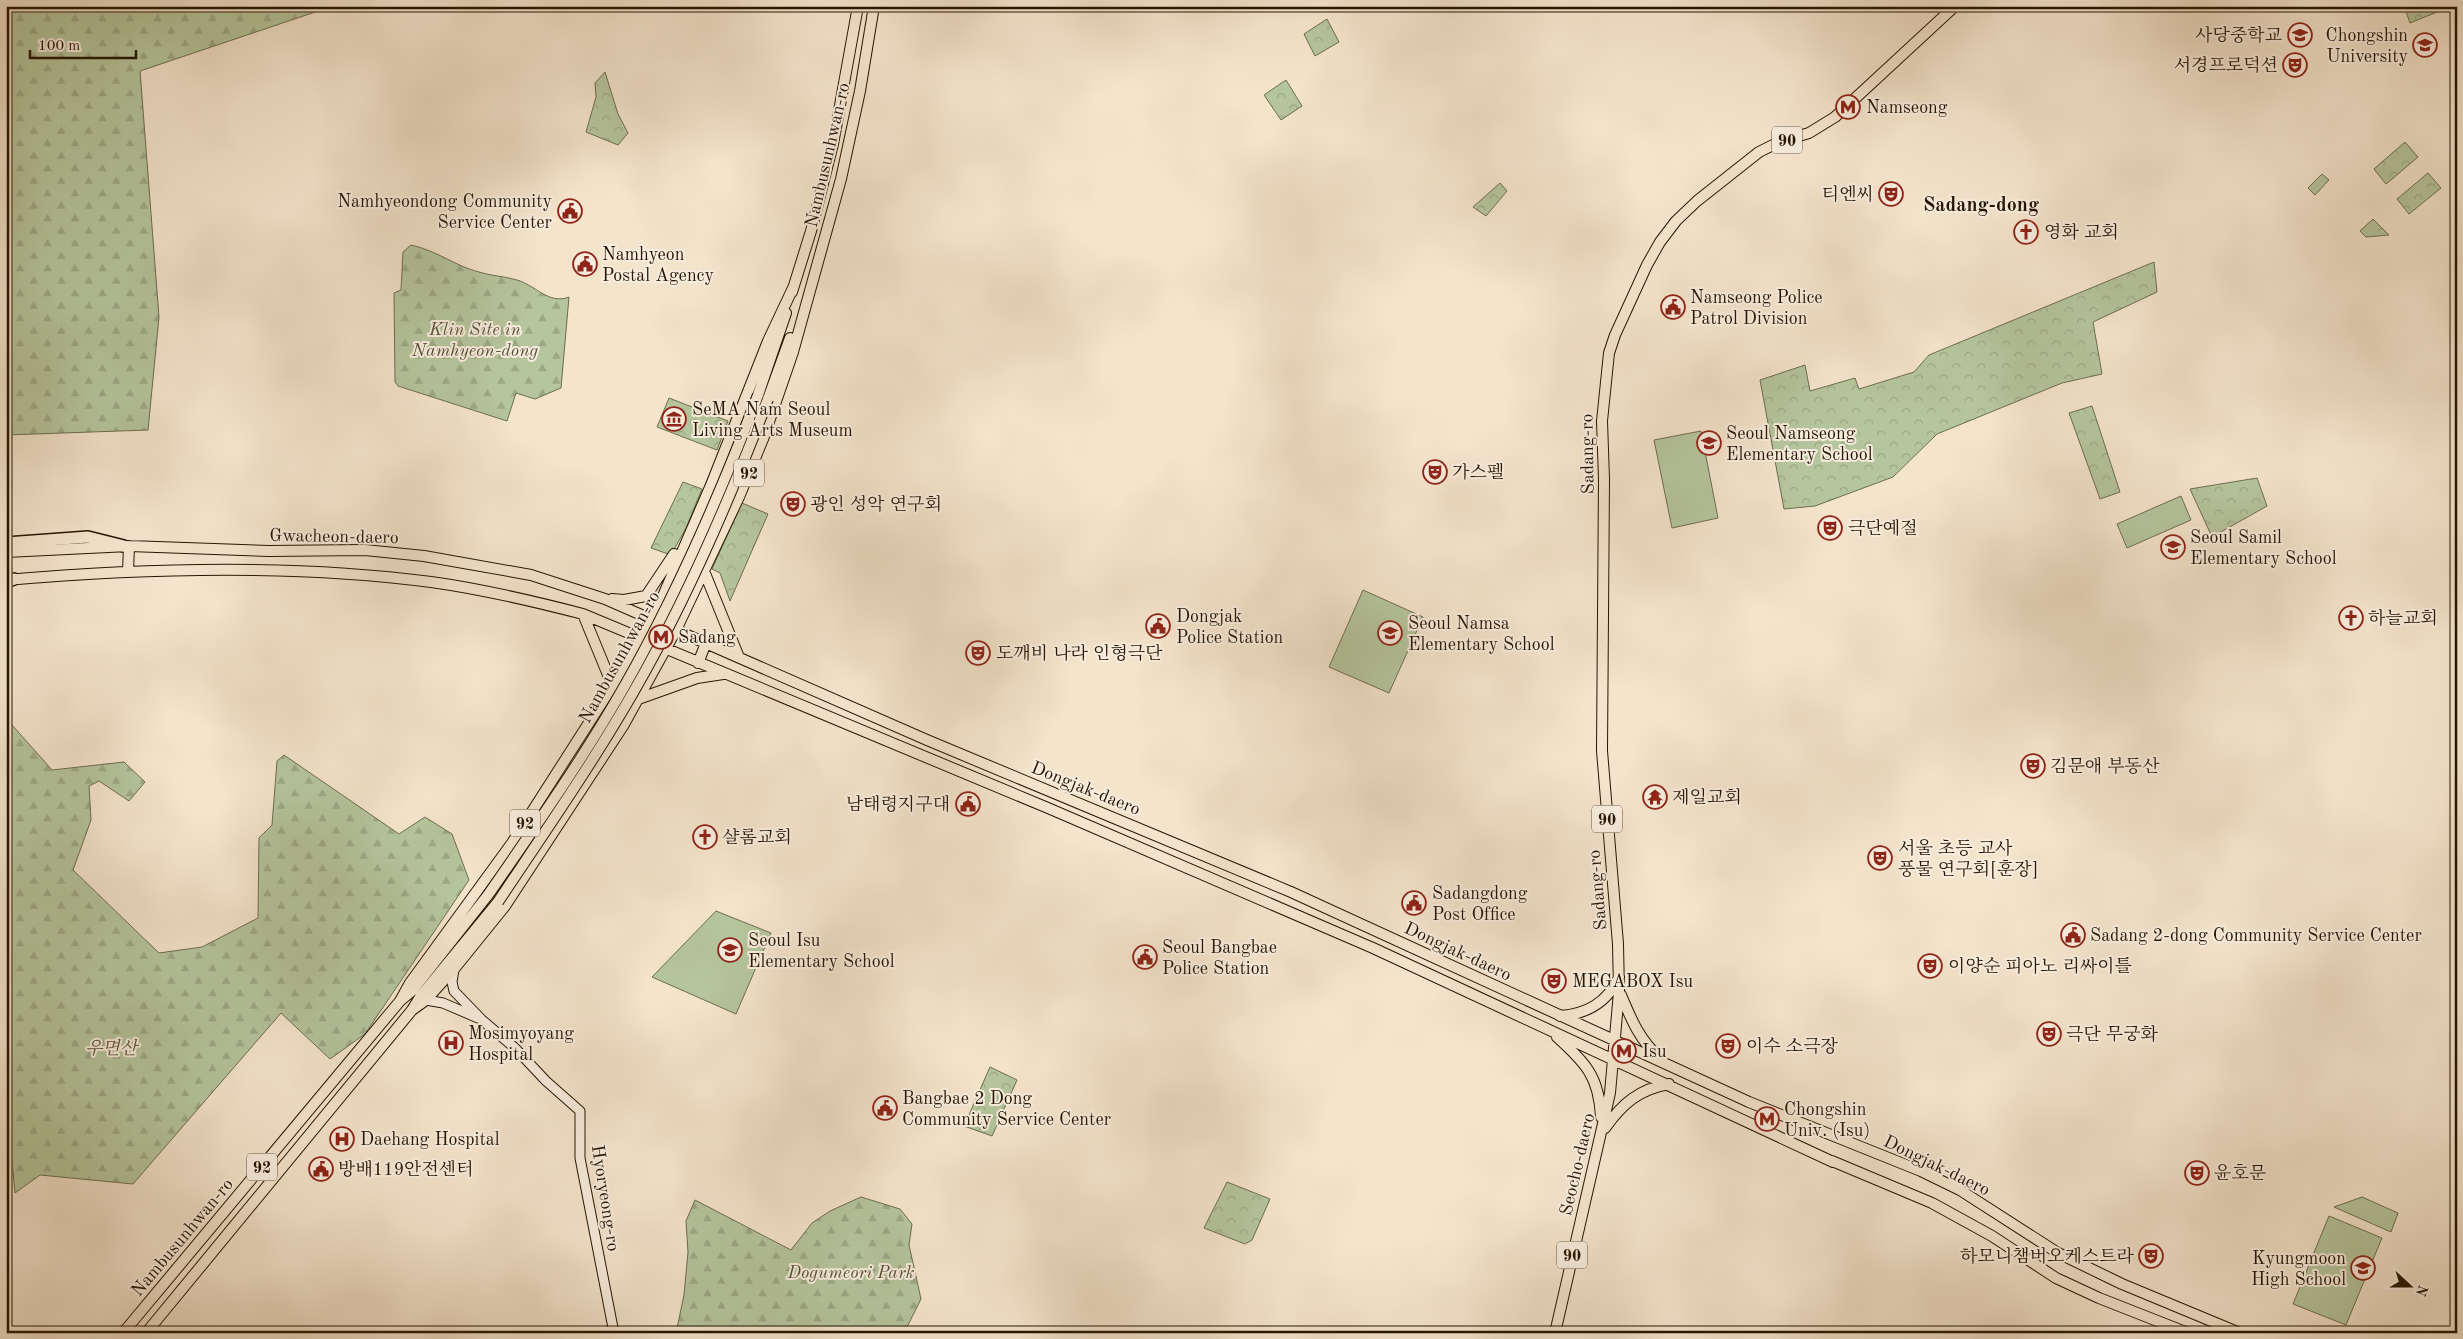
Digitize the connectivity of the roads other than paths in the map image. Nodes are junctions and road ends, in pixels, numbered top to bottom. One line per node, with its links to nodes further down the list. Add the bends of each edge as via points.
1 (858, 6): 4 (main road, Nambusunhwan-ro / 92, via 833,144)
2 (874, 6): 5 (main road, Nambusunhwan-ro / 92, via 846,155)
3 (1955, 6): 31 (main road, Sadang-ro / 90, via 1826,124 1759,152 1697,200 1660,242 1615,335 1606,372 1602,421 1602,751)
4 (793, 288): 6 (main road, Nambusunhwan-ro / 92); 7 (main road, Nambusunhwan-ro / 92)
5 (803, 310): 6 (main road, Nambusunhwan-ro / 92); 11 (main road, Nambusunhwan-ro / 92, via 793,352 763,439)
6 (763, 397): 34 (main road, Nambusunhwan-ro / 92, bridge, via 710,516 624,687 540,822 488,895 412,991); 35 (main road, Nambusunhwan-ro / 92, bridge, via 720,520 663,637 605,739 498,902)
7 (696, 517): 14 (main road, via 650,593 642,598); 16 (main road, Nambusunhwan-ro / 92)
8 (6, 543): 9 (highway, via 88,537)
9 (127, 546): 10 (main road, Gwacheon-daero); 12 (main road); 14 (main road, Gwacheon-daero, via 269,551 365,550 414,555 531,575)
10 (6, 552)
11 (704, 571): 17 (main road, Nambusunhwan-ro / 92); 21 (main road)
12 (128, 572): 13 (main road, Gwacheon-daero, via 69,573); 15 (main road, Gwacheon-daero, via 247,570 364,575 441,584 530,600)
13 (9, 580)
14 (605, 599): 16 (main road, Gwacheon-daero)
15 (583, 614): 18 (main road, Gwacheon-daero); 26 (main road)
16 (651, 620): 17 (main road, Dongjak-daero); 18 (main road, Nambusunhwan-ro / 92)
17 (676, 630): 19 (main road, Dongjak-daero); 20 (main road, Nambusunhwan-ro / 92)
18 (641, 638): 20 (main road, Dongjak-daero); 23 (main road, Nambusunhwan-ro / 92)
19 (706, 643): 21 (main road, Dongjak-daero); 22 (main road)
20 (666, 650): 22 (main road, Dongjak-daero); 25 (main road, Nambusunhwan-ro / 92)
21 (738, 655): 28 (main road, Dongjak-daero)
22 (698, 663): 24 (main road, Dongjak-daero)
23 (626, 666): 25 (main road, via 641,670); 26 (main road, Nambusunhwan-ro / 92)
24 (723, 674): 27 (main road, via 697,678); 29 (main road, Dongjak-daero)
25 (650, 680): 27 (main road, Nambusunhwan-ro / 92)
26 (612, 688): 34 (main road, Nambusunhwan-ro / 92, via 512,843)
27 (641, 698): 30 (main road, Nambusunhwan-ro / 92, via 505,906)
28 (1047, 790): 29 (main road); 36 (main road, Dongjak-daero, via 1291,892)
29 (1042, 806): 38 (main road, Dongjak-daero, via 1373,948)
30 (454, 969): 33 (main road, Nambusunhwan-ro / 92); 37 (main road, Hyoryeong-ro, via 454,991)
31 (1619, 976): 32 (main road, Sadang-ro / 90); 36 (main road, via 1609,993 1591,1010)
32 (1620, 992): 39 (main road, Sadang-ro / 90); 41 (main road, via 1641,1037 1650,1050)
33 (426, 1000): 35 (main road, Nambusunhwan-ro / 92); 37 (main road, via 443,1003)
34 (400, 1001): 44 (main road, Nambusunhwan-ro / 92)
35 (412, 1010): 45 (main road, Nambusunhwan-ro / 92)
36 (1559, 1016): 39 (main road, Dongjak-daero)
37 (482, 1020): 46 (main road, Hyoryeong-ro, via 580,1111 580,1158)
38 (1551, 1032): 40 (main road, Dongjak-daero); 43 (main road, via 1584,1062 1594,1079 1600,1096)
39 (1615, 1042): 40 (main road, Sadang-ro / 90); 41 (main road, Dongjak-daero)
40 (1614, 1060): 42 (main road, Dongjak-daero); 43 (main road, Seocho-daero / 90)
41 (1670, 1067): 49 (main road, Dongjak-daero, via 1921,1171 1960,1190 2058,1253 2122,1284)
42 (1670, 1084): 43 (main road, via 1641,1092 1626,1102); 48 (main road, Dongjak-daero, via 1832,1162 1932,1203 1992,1236 2056,1278)
43 (1601, 1133): 47 (main road, Seocho-daero / 90)
44 (123, 1333)
45 (146, 1333)
46 (614, 1333)
47 (1555, 1333)
48 (2188, 1333)
49 (2240, 1333)

